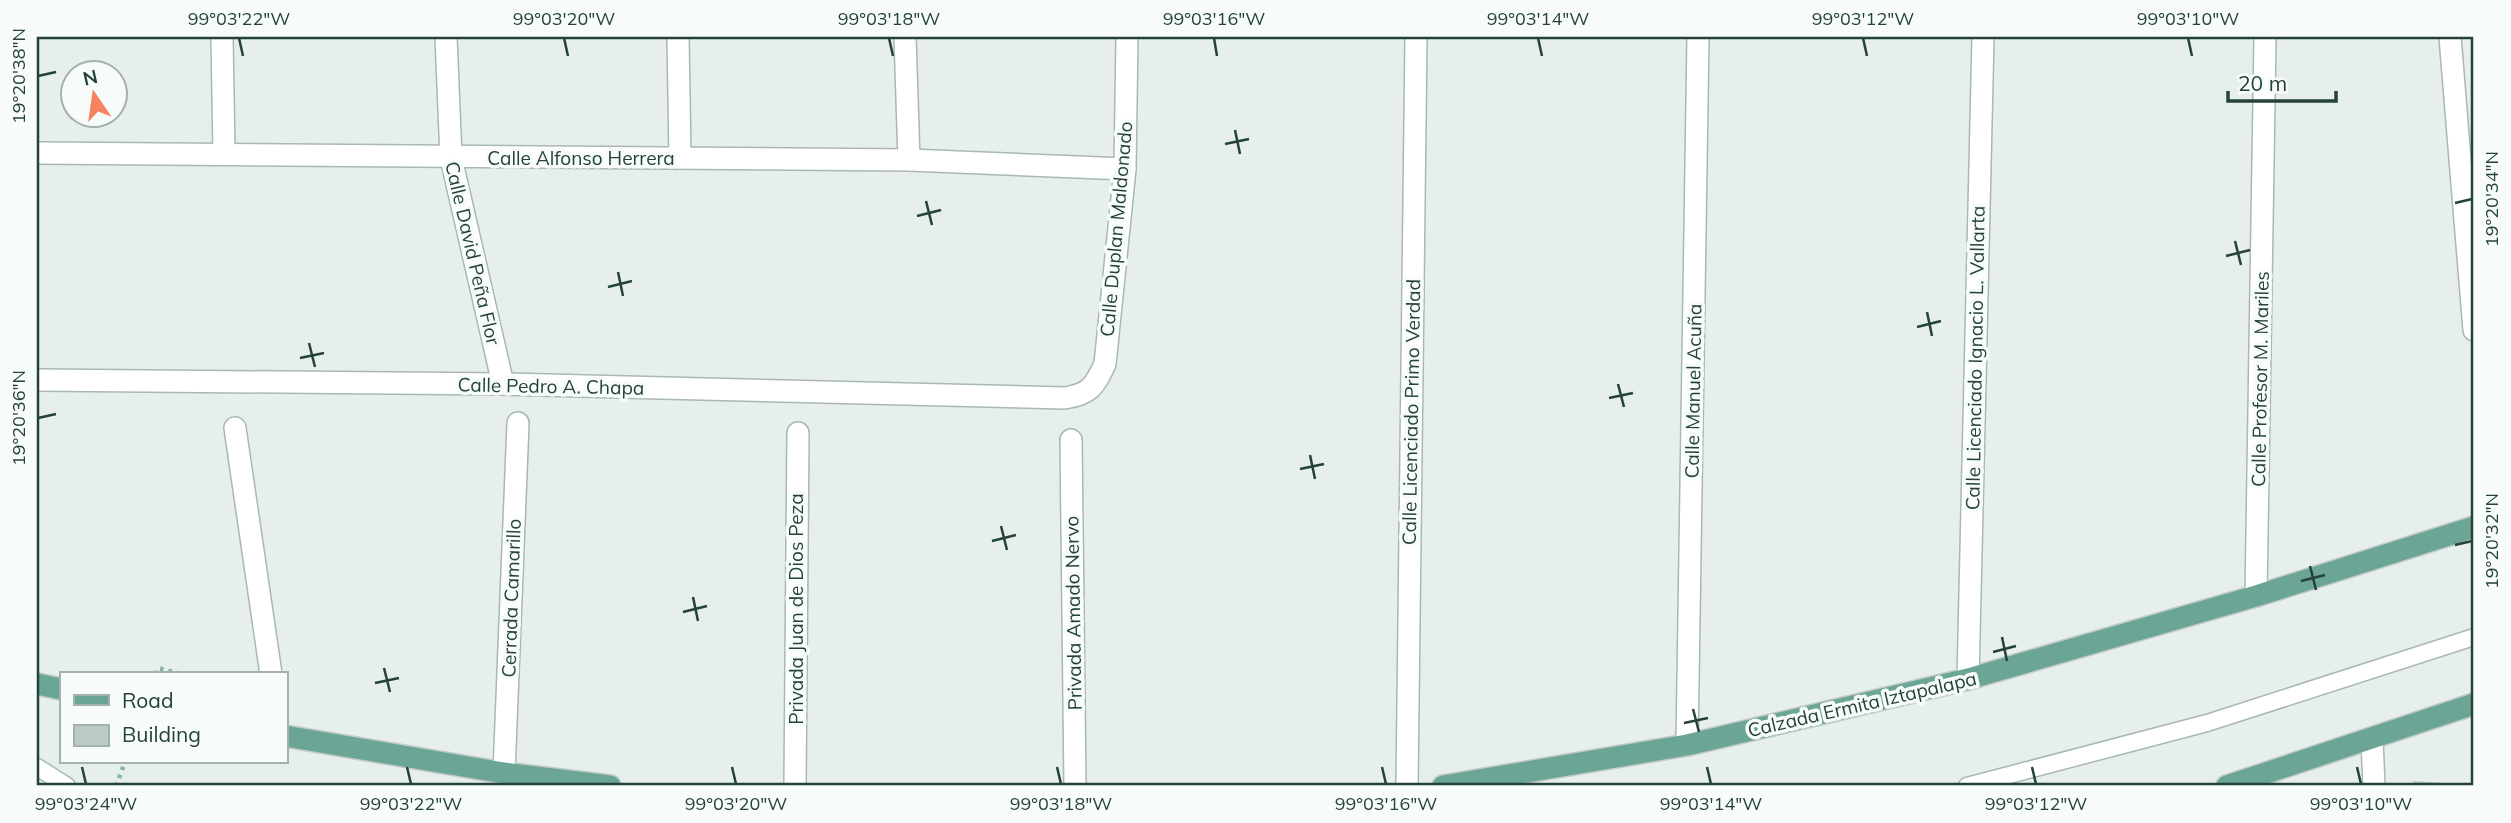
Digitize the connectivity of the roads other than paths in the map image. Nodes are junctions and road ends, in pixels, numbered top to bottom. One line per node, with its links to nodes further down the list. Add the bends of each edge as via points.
1 (222, 37): 12 (street)
2 (446, 37): 13 (street, Calle David Peña Flor)
3 (678, 37): 14 (street)
4 (905, 37): 15 (street)
5 (1127, 37): 16 (street, Calle Duplan Maldonado)
6 (1416, 37): 42 (street, Calle Licenciado Primo Verdad)
7 (1699, 37): 35 (street, Calle Manuel Acuña)
8 (1983, 37): 29 (street, Calle Licenciado Ignacio L. Vallarta)
9 (2265, 37): 26 (street, Calle Profesor M. Mariles)
10 (2450, 37): 17 (street)
11 (37, 153): 12 (street, Calle Alfonso Herrera)
12 (224, 153): 13 (street, Calle Alfonso Herrera)
13 (450, 158): 14 (street, Calle Alfonso Herrera); 19 (street, Calle David Peña Flor)
14 (680, 158): 15 (street, Calle Alfonso Herrera)
15 (909, 160): 16 (street, Calle Alfonso Herrera)
16 (1125, 169): 20 (street, Calle Duplan Maldonado, via 1105,364 1083,395)
17 (2474, 330)
18 (37, 380): 19 (street, Calle Pedro A. Chapa)
19 (503, 384): 20 (street, Calle Pedro A. Chapa)
20 (1065, 398)
21 (518, 423): 37 (street, Cerrada Camarillo)
22 (235, 428): 28 (street)
23 (798, 433): 40 (street, Privada Juan de Dios Peza)
24 (1071, 440): 41 (street, Privada Amado Nervo)
25 (2474, 527): 26 (main road, Calzada Ermita Iztapalapa)
26 (2256, 596): 29 (main road, Calzada Ermita Iztapalapa)
27 (2474, 637): 44 (lane, via 2207,723)
28 (271, 672)
29 (1968, 679): 35 (main road, Calzada Ermita Iztapalapa)
30 (37, 684): 31 (main road)
31 (60, 689)
32 (2474, 704): 34 (main road)
33 (287, 736): 37 (main road)
34 (2372, 740): 45 (main road); 46 (street)
35 (1687, 745): 43 (main road, Calzada Ermita Iztapalapa)
36 (37, 766): 38 (lane)
37 (504, 773): 39 (main road)
38 (67, 786)
39 (611, 786)
40 (795, 786)
41 (1075, 786)
42 (1407, 786)
43 (1443, 786)
44 (1967, 786)
45 (2227, 786)
46 (2374, 786)

